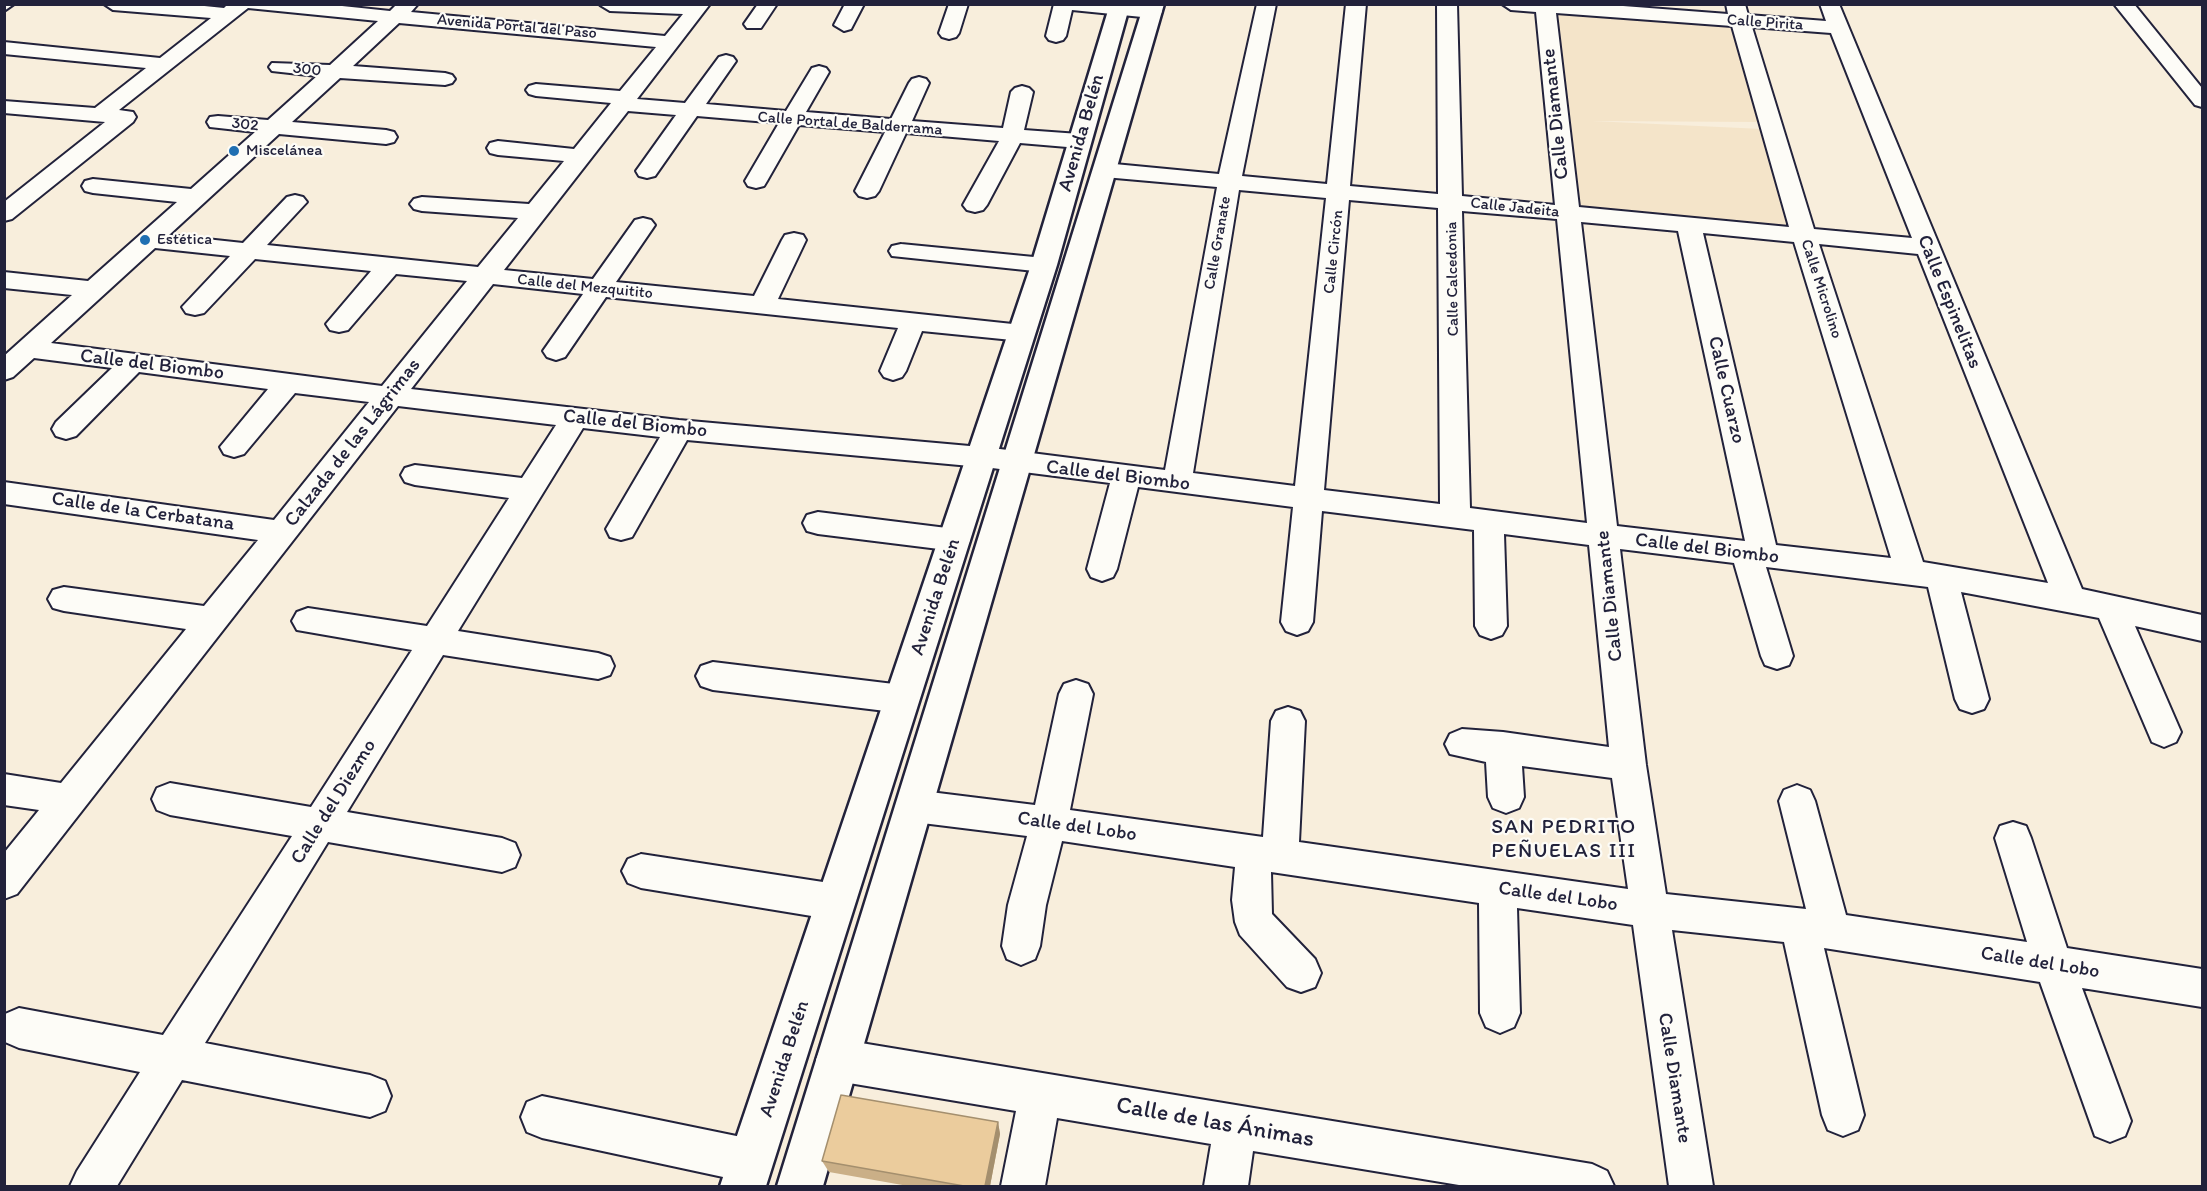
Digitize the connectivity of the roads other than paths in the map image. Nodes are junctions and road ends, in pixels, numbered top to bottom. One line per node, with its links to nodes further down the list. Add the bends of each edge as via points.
1 (113, 4): 18 (street)
2 (254, 4): 20 (street, Avenida Portal del Paso)
3 (610, 4): 16 (street)
4 (768, 4): 22 (street)
5 (855, 4): 23 (street)
6 (960, 4): 25 (street)
7 (1065, 4): 14 (street); 26 (street)
8 (1267, 4): 57 (street, Calle Granate)
9 (1356, 4): 60 (street, Calle Circón)
10 (1447, 4): 62 (street, Calle Calcedonia)
11 (1511, 4): 15 (street, Calle Pirita)
12 (1829, 4): 24 (street, Calle Espinelitas)
13 (2123, 4): 39 (street)
14 (1120, 6): 17 (street); 51 (main road, Avenida Belén)
15 (1545, 6): 19 (street, Calle Pirita); 67 (street, Calle Diamante)
16 (699, 7): 27 (street, Calzada de las Lágrimas)
17 (1153, 8): 54 (main road, Avenida Belén)
18 (234, 9): 30 (street)
19 (1638, 9): 21 (street, Calle Pirita)
20 (403, 10): 27 (street, Avenida Portal del Paso); 33 (street)
21 (1738, 13): 24 (street, Calle Pirita); 71 (street, Calle Microlino)
22 (753, 24)
23 (843, 25)
24 (1839, 28): 74 (street, Calle Espinelitas)
25 (949, 33)
26 (1056, 36)
27 (671, 42): 38 (street, Calzada de las Lágrimas)
28 (4, 48): 30 (street)
29 (726, 61): 42 (street)
30 (163, 64): 43 (street)
31 (279, 67): 33 (street, 300)
32 (819, 72): 44 (street)
33 (334, 73): 34 (street, 300); 48 (street)
34 (445, 79)
35 (920, 83): 47 (street)
36 (536, 90): 38 (street, Calle Portal de Balderrama)
37 (1022, 92): 50 (street)
38 (624, 101): 42 (street, Calle Portal de Balderrama); 53 (street, Calzada de las Lágrimas)
39 (2202, 101)
40 (4, 107): 41 (street)
41 (26, 109): 43 (street); 46 (street)
42 (689, 111): 44 (street, Calle Portal de Balderrama); 55 (street)
43 (100, 115): 68 (street, via 125,117)
44 (792, 120): 47 (street, Calle Portal de Balderrama); 56 (street)
45 (218, 122): 48 (street, 302)
46 (4, 125)
47 (898, 127): 50 (street, Calle Portal de Balderrama); 59 (street)
48 (273, 128): 49 (street, 302); 61 (street)
49 (386, 137)
50 (1012, 137): 51 (street, Calle Portal de Balderrama); 65 (street)
51 (1079, 141): 77 (main road, Avenida Belén)
52 (498, 148): 53 (street)
53 (580, 156): 66 (street, Calzada de las Lágrimas)
54 (1104, 170): 57 (street, Calle Jadeita); 100 (main road, Avenida Belén)
55 (647, 171)
56 (756, 181)
57 (1229, 182): 60 (street, Calle Jadeita); 103 (street, Calle Granate)
58 (93, 186): 61 (street)
59 (867, 191)
60 (1340, 192): 62 (street, Calle Jadeita); 106 (street, Calle Circón)
61 (197, 197): 72 (street)
62 (1452, 201): 67 (street, Calle Jadeita); 107 (street, Calle Calcedonia)
63 (295, 202): 75 (street)
64 (422, 204): 66 (street)
65 (975, 205)
66 (536, 212): 79 (street, Calzada de las Lágrimas)
67 (1566, 213): 70 (street, Calle Jadeita); 112 (street, Calle Diamante)
68 (4, 214)
69 (643, 225): 81 (street)
70 (1689, 225): 71 (street, Calle Jadeita); 114 (street, Calle Cuarzo)
71 (1804, 236): 74 (street, Calle Jadeita); 116 (street, Calle Microlino)
72 (149, 240): 75 (street, Calle del Mezquitito); 82 (street)
73 (794, 240): 83 (street)
74 (1926, 247): 118 (street, Calle Espinelitas)
75 (248, 251): 78 (street, Calle del Mezquitito); 84 (street)
76 (901, 251): 77 (street)
77 (1044, 265): 87 (main road, Avenida Belén)
78 (389, 266): 79 (street, Calle del Mezquitito); 86 (street)
79 (485, 276): 81 (street, Calle del Mezquitito); 94 (street, Calzada de las Lágrimas)
80 (4, 280): 82 (street)
81 (600, 289): 83 (street, Calle del Mezquitito); 89 (street)
82 (94, 290): 88 (street)
83 (762, 306): 85 (street, Calle del Mezquitito)
84 (195, 307)
85 (914, 322): 87 (street, Calle del Mezquitito); 92 (street)
86 (339, 324)
87 (1022, 333): 99 (main road, Avenida Belén)
88 (29, 349): 90 (street, Calle del Biombo); 91 (street)
89 (556, 351)
90 (134, 362): 93 (street, Calle del Biombo); 96 (street)
91 (4, 371)
92 (893, 371)
93 (289, 382): 94 (street, Calle del Biombo); 98 (street)
94 (390, 396): 95 (street, Calle del Biombo); 111 (street, Calzada de las Lágrimas)
95 (575, 418): 97 (street, Calle del Biombo); 104 (street, Calle del Diezmo)
96 (66, 429)
97 (679, 430): 99 (street, Calle del Biombo); 110 (street)
98 (234, 447)
99 (980, 457): 100 (street, Calle del Biombo); 113 (main road, Avenida Belén)
100 (1017, 463): 102 (street, Calle del Biombo); 142 (main road, Avenida Belén)
101 (415, 475): 104 (street)
102 (1126, 477): 103 (street, Calle del Biombo); 115 (street)
103 (1177, 483): 106 (street, Calle del Biombo)
104 (529, 490): 125 (street, Calle del Diezmo)
105 (4, 493): 111 (street, Calle de la Cerbatana)
106 (1309, 500): 107 (street, Calle del Biombo); 122 (street, Calle Circón)
107 (1455, 518): 108 (street, Calle del Biombo)
108 (1489, 521): 112 (street, Calle del Biombo); 123 (street)
109 (818, 523): 113 (street)
110 (621, 529)
111 (282, 532): 120 (street, Calzada de las Lágrimas)
112 (1604, 537): 114 (street, Calle del Biombo); 136 (street, Calle Diamante)
113 (955, 540): 130 (main road, Avenida Belén)
114 (1755, 554): 116 (street, Calle del Biombo); 126 (street, Calle Cuarzo)
115 (1102, 569)
116 (1926, 574): 118 (street, Calle del Biombo); 131 (street, Calle Microlino)
117 (64, 599): 120 (street)
118 (2070, 599): 119 (street, Calle del Biombo)
119 (2111, 608): 124 (street, Calle del Biombo); 133 (street)
120 (212, 620): 140 (street, Calzada de las Lágrimas)
121 (308, 621): 125 (street)
122 (1297, 622)
123 (1491, 626)
124 (2202, 628)
125 (435, 641): 127 (street); 144 (street, Calle del Diezmo)
126 (1777, 656)
127 (598, 666)
128 (713, 676): 130 (street)
129 (1076, 694): 143 (street)
130 (902, 699): 151 (main road, Avenida Belén)
131 (1972, 699)
132 (1288, 721): 147 (street)
133 (2164, 732)
134 (1462, 744): 135 (street)
135 (1503, 747): 136 (street); 138 (street)
136 (1628, 765): 152 (street, Calle Diamante)
137 (4, 789): 140 (street)
138 (1506, 797)
139 (170, 799): 144 (street)
140 (70, 800): 149 (street, Calzada de las Lágrimas)
141 (1797, 801): 153 (street)
142 (914, 806): 143 (street, Calle del Lobo); 161 (main road, Avenida Belén)
143 (1049, 823): 147 (street, Calle del Lobo); 154 (street, via 1027,905)
144 (320, 824): 146 (street); 160 (street, Calle del Diezmo)
145 (2013, 838): 155 (street)
146 (502, 855)
147 (1267, 855): 150 (street, Calle del Lobo); 156 (street, via 1251,900 1254,922)
148 (641, 871): 151 (street)
149 (4, 882)
150 (1498, 889): 152 (street, Calle del Lobo); 158 (street)
151 (836, 902): 168 (main road, Avenida Belén)
152 (1649, 910): 153 (street, Calle del Lobo); 174 (street, Calle Diamante)
153 (1816, 929): 155 (street, Calle del Lobo); 164 (street)
154 (1021, 946)
155 (2053, 964): 157 (street, Calle del Lobo); 166 (street)
156 (1301, 973)
157 (2202, 988)
158 (1500, 1013)
159 (19, 1028): 160 (street)
160 (174, 1057): 163 (street); 169 (street, Calle del Diezmo)
161 (837, 1060): 162 (street, Calle de las Ánimas); 170 (main road, Avenida Belén)
162 (1040, 1094): 167 (street, Calle de las Ánimas); 171 (street)
163 (370, 1096)
164 (1843, 1115)
165 (542, 1117): 168 (street)
166 (2110, 1121)
167 (1235, 1127): 172 (street); 173 (street, Calle de las Ánimas)
168 (747, 1174)
169 (92, 1186)
170 (800, 1186)
171 (1023, 1186)
172 (1226, 1186)
173 (1592, 1186)
174 (1691, 1186)

